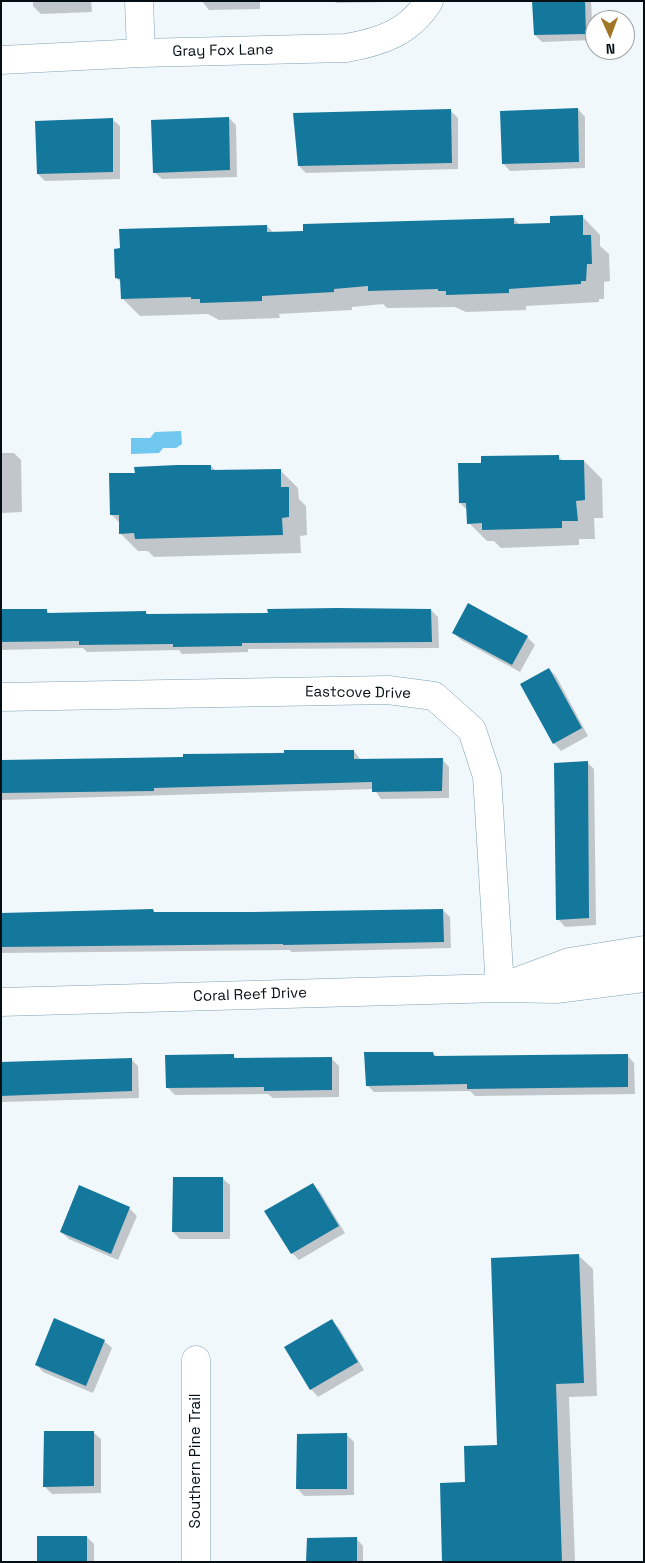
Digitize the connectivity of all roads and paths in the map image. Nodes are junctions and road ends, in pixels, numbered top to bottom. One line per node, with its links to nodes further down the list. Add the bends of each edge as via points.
1 (139, 1): 3 (street)
2 (429, 1): 3 (street, Gray Fox Lane, via 405,27 378,42 346,48)
3 (141, 53): 4 (street, Gray Fox Lane)
4 (1, 60)
5 (1, 697): 8 (street, Eastcove Drive, via 388,690 434,696 472,730 487,776)
6 (644, 950): 8 (street, Coral Reef Drive, via 568,962)
7 (644, 978): 8 (street, Coral Reef Drive, via 556,989)
8 (500, 988): 9 (street, Coral Reef Drive)
9 (1, 1002)
10 (196, 1360): 11 (street, Southern Pine Trail)
11 (196, 1562)

